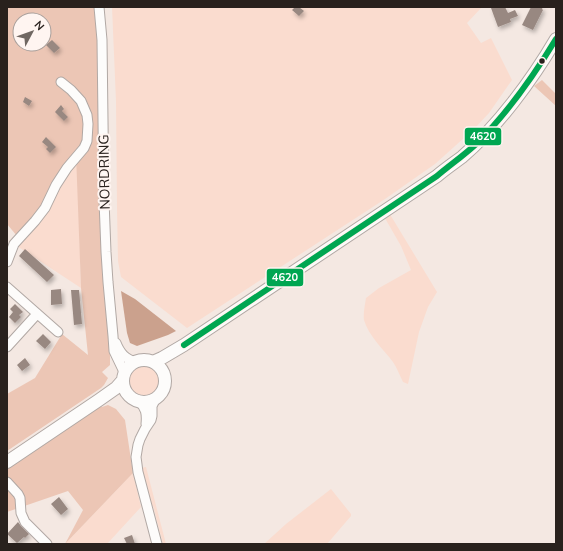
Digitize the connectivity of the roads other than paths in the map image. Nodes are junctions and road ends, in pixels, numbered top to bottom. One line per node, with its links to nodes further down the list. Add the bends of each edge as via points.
1 (99, 7): 8 (street, NORDRING, via 102,40 106,252)
2 (556, 39): 9 (main road, via 519,93 485,134 461,157)
3 (61, 82): 4 (street, via 81,101 87,115 87,141 56,185 45,208 14,244)
4 (7, 262)
5 (7, 287): 6 (street)
6 (37, 314): 7 (street); 10 (street)
7 (58, 332)
8 (113, 336): 11 (street, NORDRING, via 123,355); 14 (street, NORDRING, via 114,354)
9 (184, 345): 12 (main road); 13 (main road, via 168,362)
10 (7, 348)
11 (136, 362): 12 (main road); 14 (main road, via 128,367)
12 (153, 362): 13 (main road)
13 (164, 374): 16 (main road, via 164,388)
14 (124, 377): 15 (main road, via 124,387); 17 (main road, via 116,388)
15 (134, 398): 16 (main road, via 147,402); 17 (main road, via 117,394); 18 (street, via 145,411)
16 (156, 398): 18 (street, via 152,406 151,420)
17 (99, 400): 19 (main road)
18 (145, 429): 22 (street, via 138,445 136,462)
19 (7, 462)
20 (7, 482): 21 (street, via 20,498 21,513 25,522)
21 (46, 544)
22 (157, 544)

